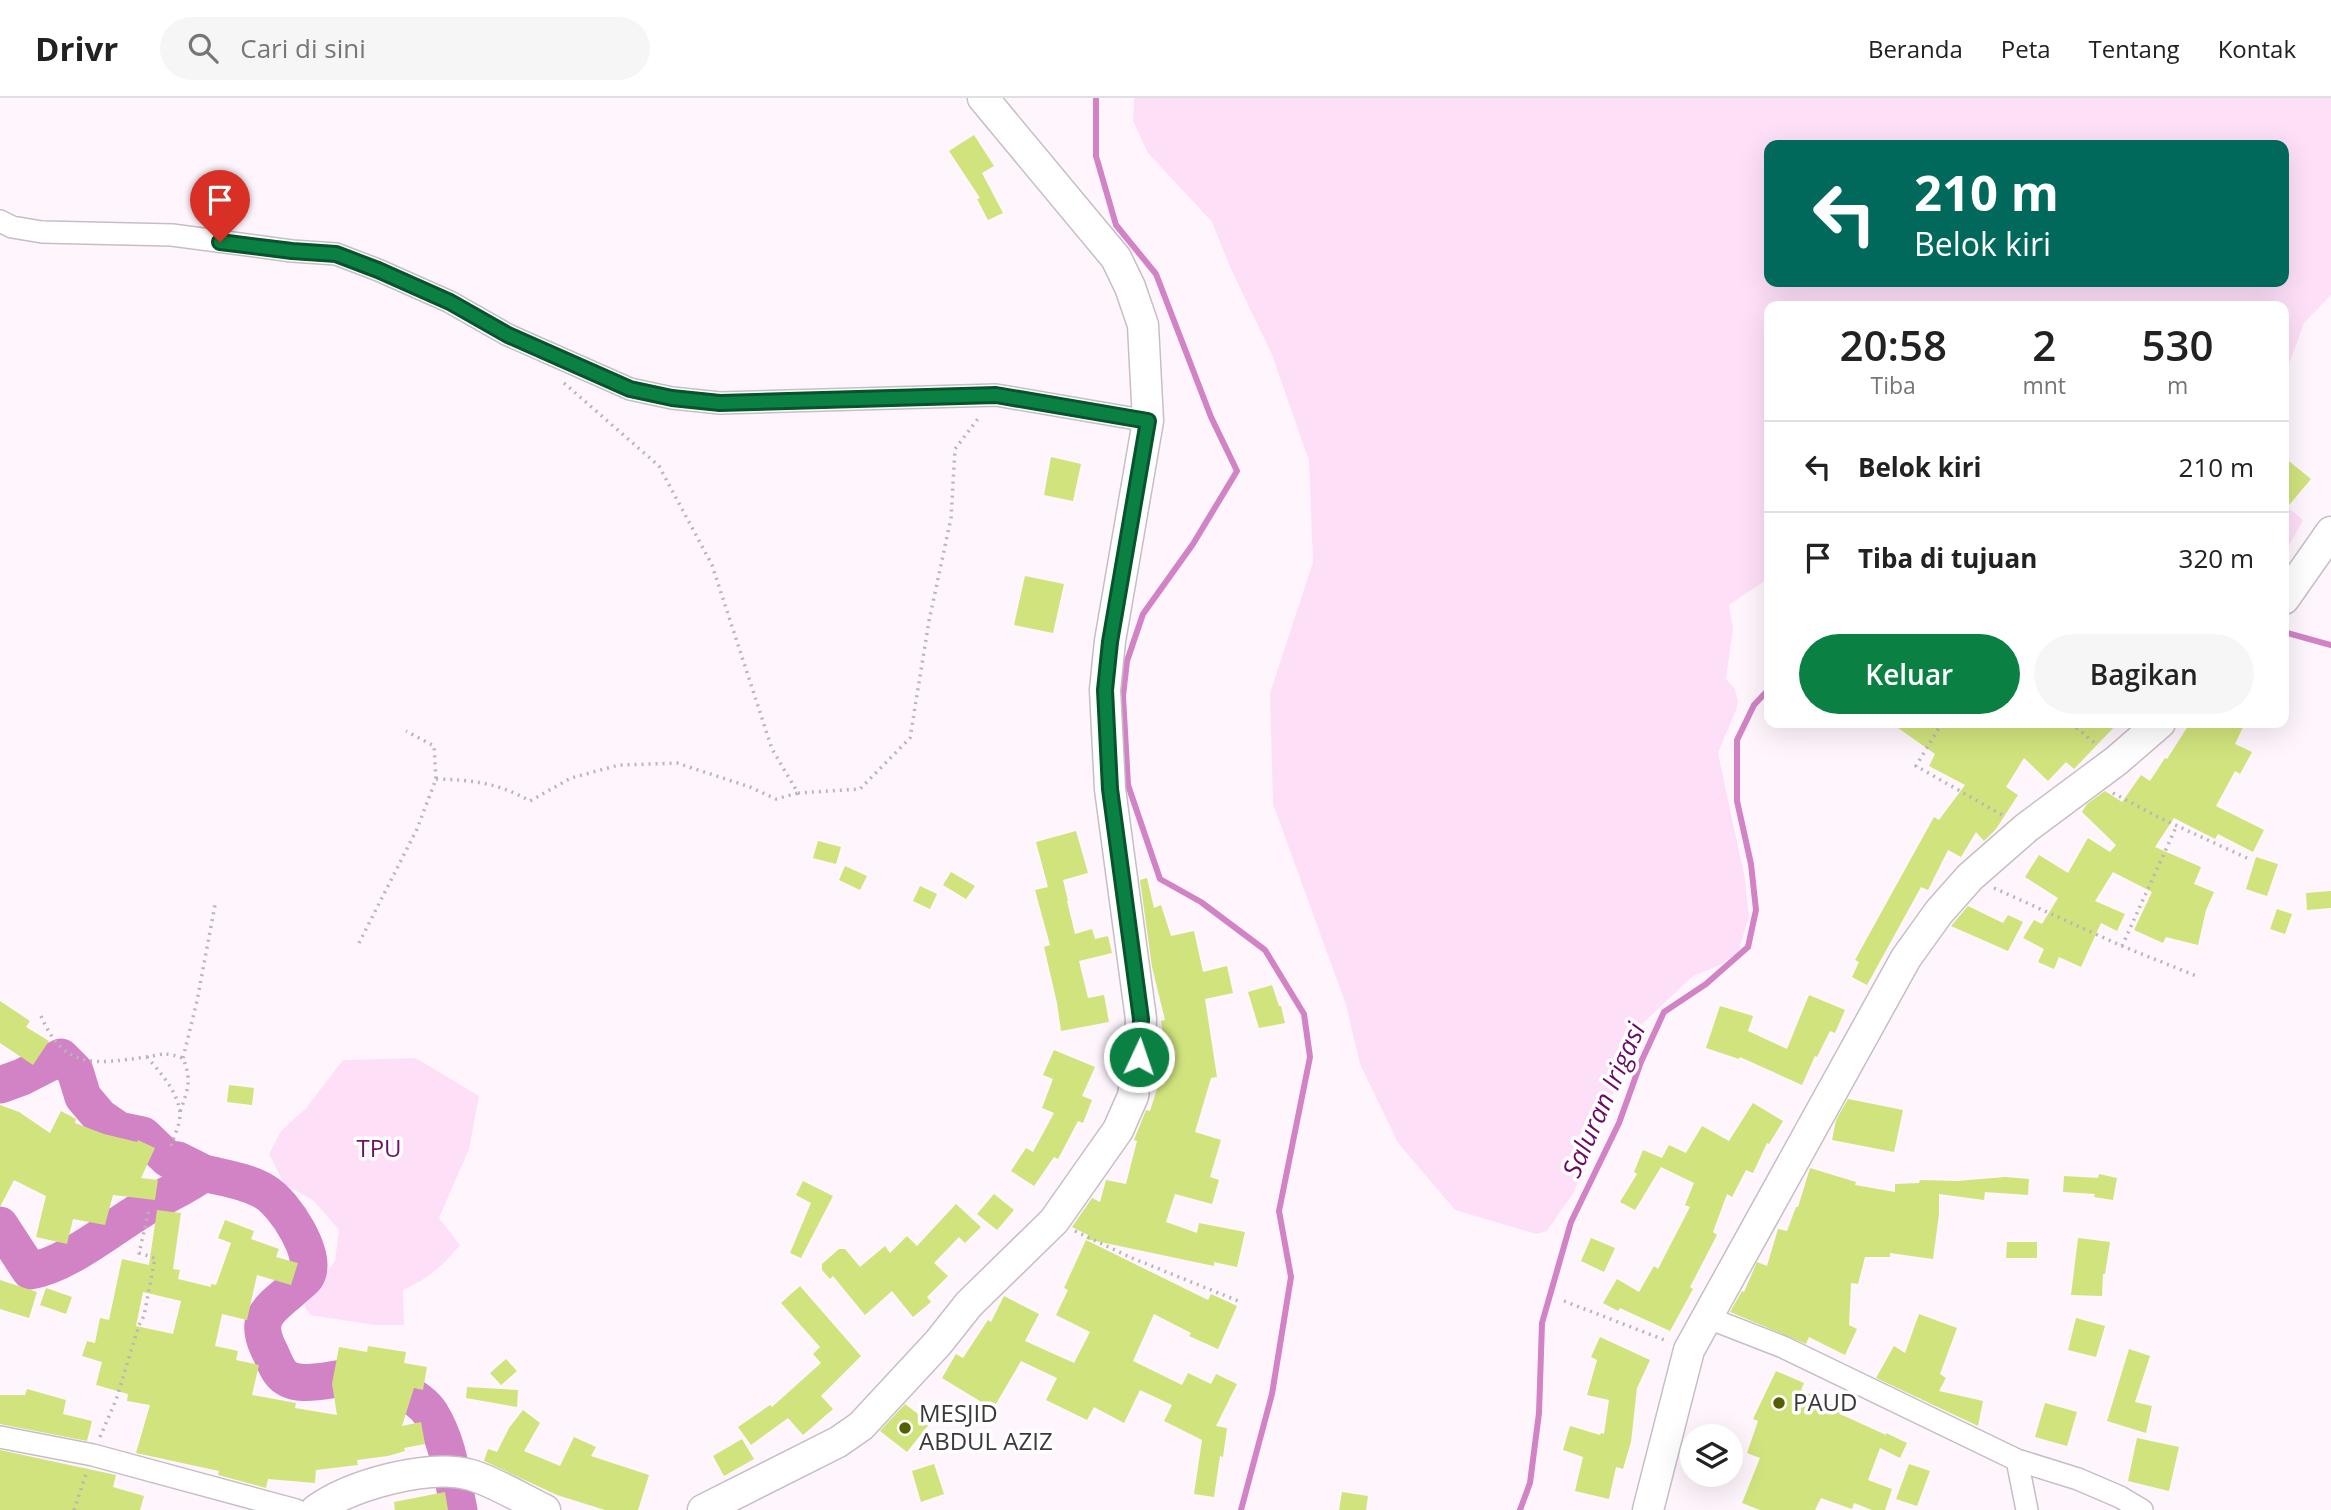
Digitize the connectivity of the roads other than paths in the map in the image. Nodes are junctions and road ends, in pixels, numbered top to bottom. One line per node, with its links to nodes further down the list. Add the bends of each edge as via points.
1 (983, 98): 3 (main road, via 1116,258 1143,325)
2 (0, 221): 3 (street, via 42,232 172,235 336,254 450,302 508,335 630,389 672,398 720,403 996,395)
3 (1148, 421): 13 (main road, via 1105,690 1110,789 1141,1019 1133,1096 1118,1130 1054,1221 970,1304 861,1426)
4 (2331, 532): 5 (main road)
5 (2289, 592)
6 (2154, 728): 7 (main road, via 2026,828 1970,877 1939,912 1906,958)
7 (1706, 1317): 9 (street, via 1783,1347); 14 (main road, via 1689,1350)
8 (0, 1437): 10 (street, via 93,1455)
9 (2017, 1460): 15 (street); 16 (street, via 2078,1479)
10 (296, 1510)
11 (316, 1510): 12 (main road, via 374,1482 441,1473 471,1475)
12 (545, 1510)
13 (704, 1510)
14 (1647, 1510)
15 (2027, 1510)
16 (2142, 1510)

